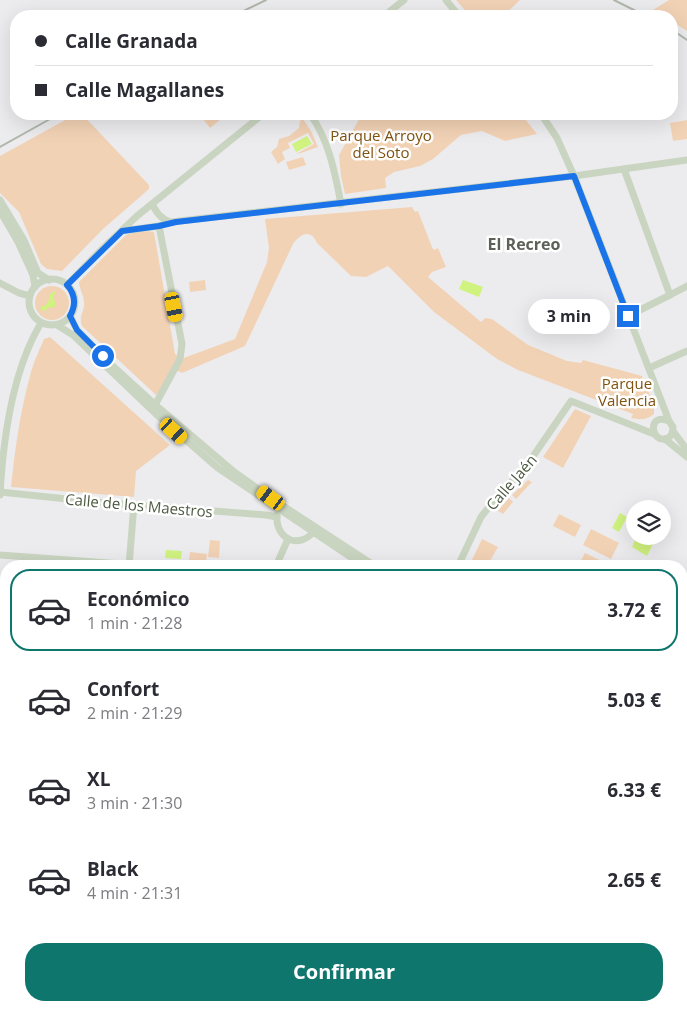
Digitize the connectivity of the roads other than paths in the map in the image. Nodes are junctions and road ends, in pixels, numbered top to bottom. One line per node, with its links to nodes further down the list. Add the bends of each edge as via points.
1 (404, 0): 3 (street)
2 (446, 0): 4 (street)
3 (392, 10)
4 (454, 10)
5 (256, 120): 12 (street)
6 (315, 120): 13 (street, via 325,140)
7 (545, 120): 10 (street)
8 (687, 160): 9 (street)
9 (624, 169): 10 (street); 23 (street)
10 (574, 176): 13 (street); 26 (street)
11 (0, 200): 18 (street, via 24,240 38,273)
12 (152, 204): 15 (street, via 163,219); 17 (street)
13 (341, 204): 15 (street)
14 (0, 211): 22 (street, via 18,242)
15 (171, 222): 16 (street)
16 (159, 226): 17 (street); 32 (street, via 182,344 180,359)
17 (122, 231): 20 (street)
18 (49, 280): 20 (street); 22 (street)
19 (0, 283): 24 (street)
20 (67, 285): 25 (street, via 75,304)
21 (687, 286): 23 (street)
22 (35, 287): 24 (street)
23 (670, 295): 26 (street)
24 (30, 296): 27 (street, via 30,309)
25 (70, 316): 28 (street); 32 (street, via 77,330)
26 (628, 316): 30 (street)
27 (41, 323): 28 (street); 41 (street, via 17,379 5,443)
28 (56, 325): 43 (street, via 73,335 218,468)
29 (687, 351): 30 (street)
30 (649, 368): 31 (street)
31 (661, 400): 33 (street); 34 (street)
32 (155, 405): 44 (street, via 233,471)
33 (669, 421): 34 (street); 36 (street)
34 (657, 422): 35 (street, via 645,426); 37 (street)
35 (632, 425): 37 (street); 52 (street, Calle Jaén, via 572,401 526,468 481,517)
36 (673, 431): 38 (street); 39 (street)
37 (654, 434): 38 (street)
38 (665, 439): 40 (street)
39 (687, 450)
40 (687, 457)
41 (0, 494): 42 (street, Calle de los Maestros)
42 (134, 504): 43 (street, Calle de los Maestros, via 266,515); 48 (street)
43 (278, 513): 44 (street); 45 (street, via 278,526)
44 (315, 530): 45 (street, via 307,539); 50 (street); 51 (street)
45 (288, 540): 49 (street)
46 (0, 555): 47 (street)
47 (59, 560)
48 (129, 560)
49 (279, 560)
50 (356, 560)
51 (365, 560)
52 (461, 560)

